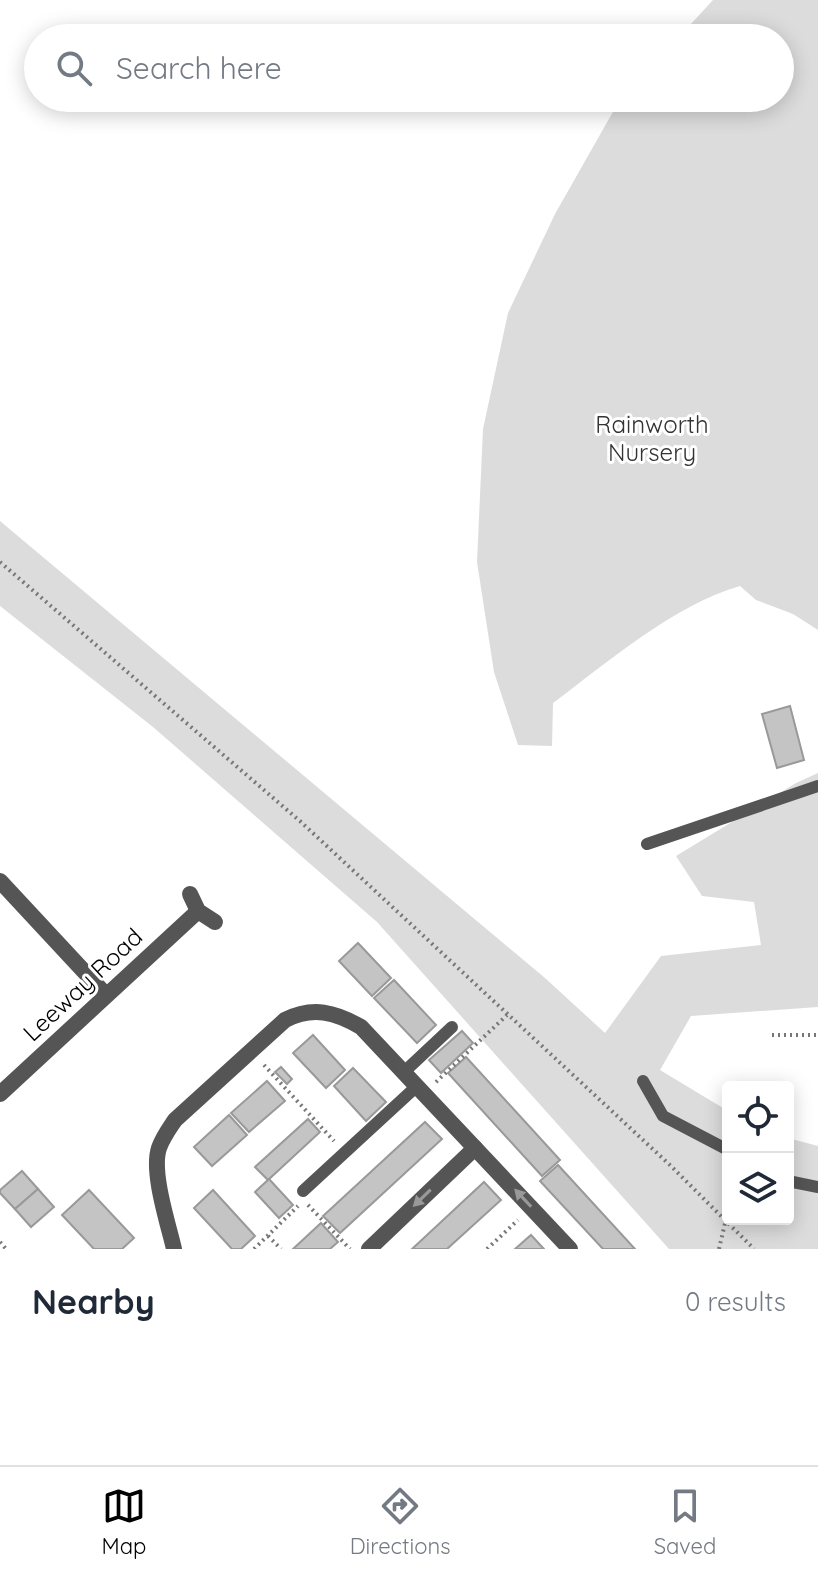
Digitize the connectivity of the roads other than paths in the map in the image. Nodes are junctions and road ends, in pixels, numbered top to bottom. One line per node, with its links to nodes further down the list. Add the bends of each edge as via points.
1 (818, 788): 2 (lane)
2 (647, 844)
3 (0, 881): 7 (street)
4 (190, 894): 5 (street)
5 (198, 911): 6 (street); 7 (street, Leeway Road)
6 (215, 922)
7 (106, 995): 12 (street, Leeway Road)
8 (452, 1027): 9 (lane)
9 (404, 1072): 11 (street); 18 (street, via 361,1027 344,1017 328,1012 285,1020 165,1135 157,1168)
10 (643, 1081): 13 (lane, via 663,1116)
11 (420, 1090): 14 (street); 17 (lane)
12 (0, 1094)
13 (722, 1147)
14 (475, 1148): 19 (street, one-way to 19); 20 (street, one-way to 14)
15 (794, 1182): 16 (lane)
16 (818, 1187)
17 (303, 1191)
18 (174, 1249)
19 (369, 1249)
20 (570, 1249)

